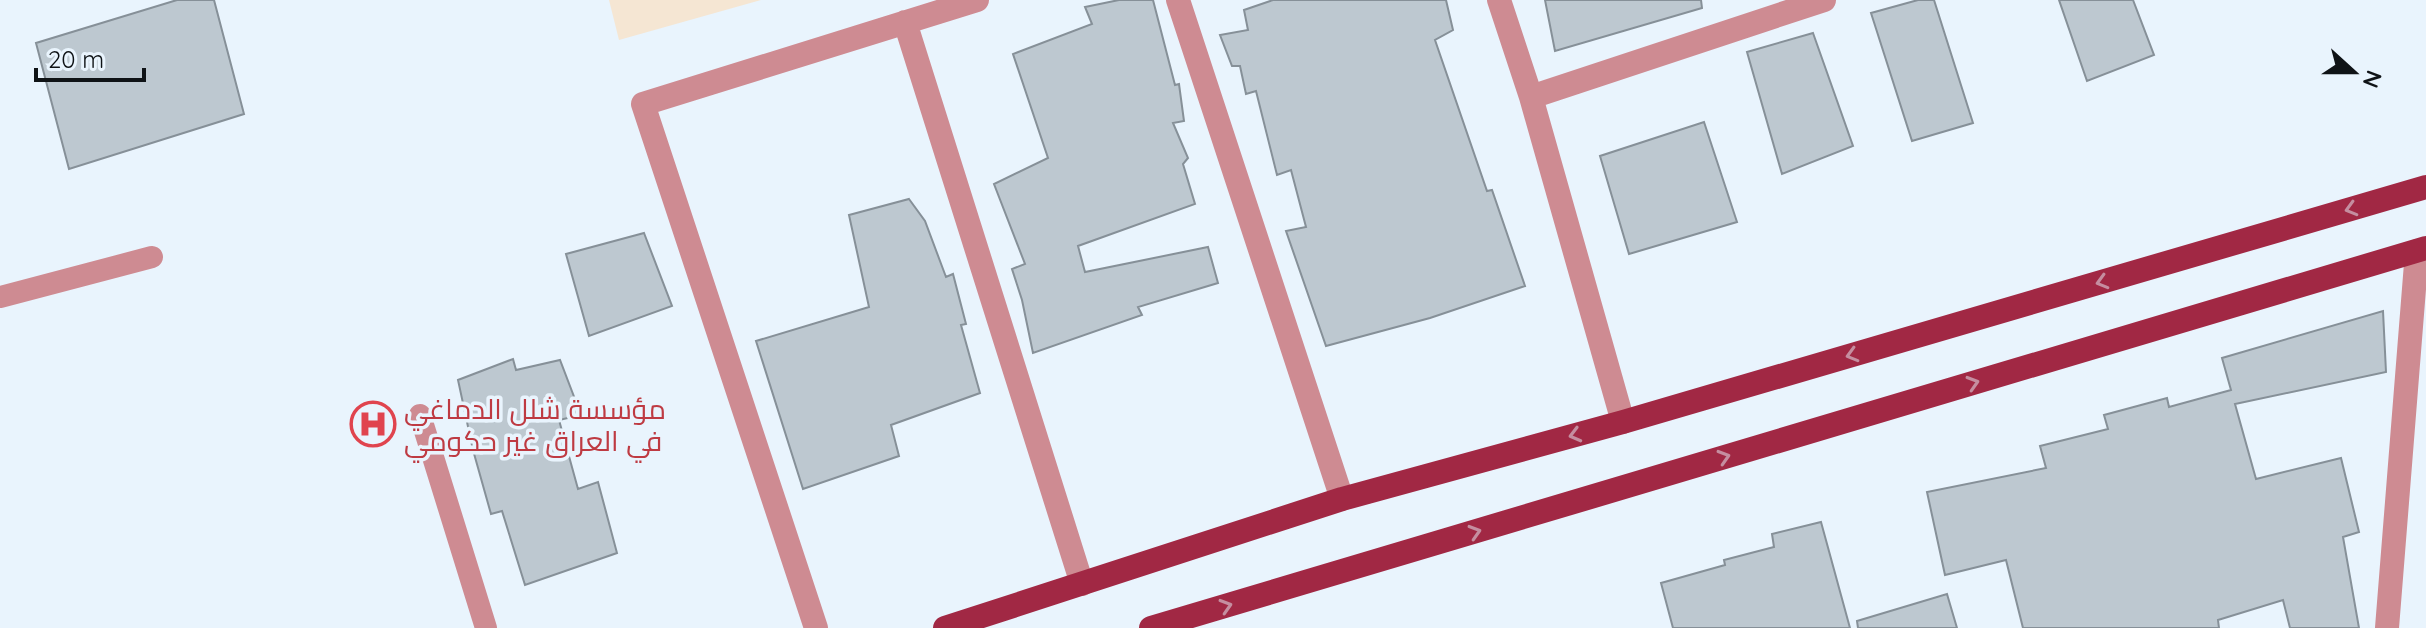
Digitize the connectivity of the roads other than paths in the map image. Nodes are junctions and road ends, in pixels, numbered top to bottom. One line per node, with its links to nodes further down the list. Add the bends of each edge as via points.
1 (977, 0): 5 (street)
2 (1178, 0): 13 (street)
3 (1499, 0): 6 (street)
4 (1813, 2): 6 (street)
5 (905, 22): 14 (street); 16 (street, via 643,104)
6 (1531, 97): 12 (street)
7 (2426, 187): 12 (main road, one-way to 12)
8 (2422, 250): 18 (main road, one-way to 8); 19 (street)
9 (152, 257): 10 (lane)
10 (0, 297)
11 (420, 415): 15 (lane)
12 (1623, 422): 13 (main road, one-way to 13)
13 (1342, 499): 14 (main road)
14 (1082, 584): 17 (main road)
15 (486, 628)
16 (816, 628)
17 (945, 628)
18 (1151, 628)
19 (2387, 628)

